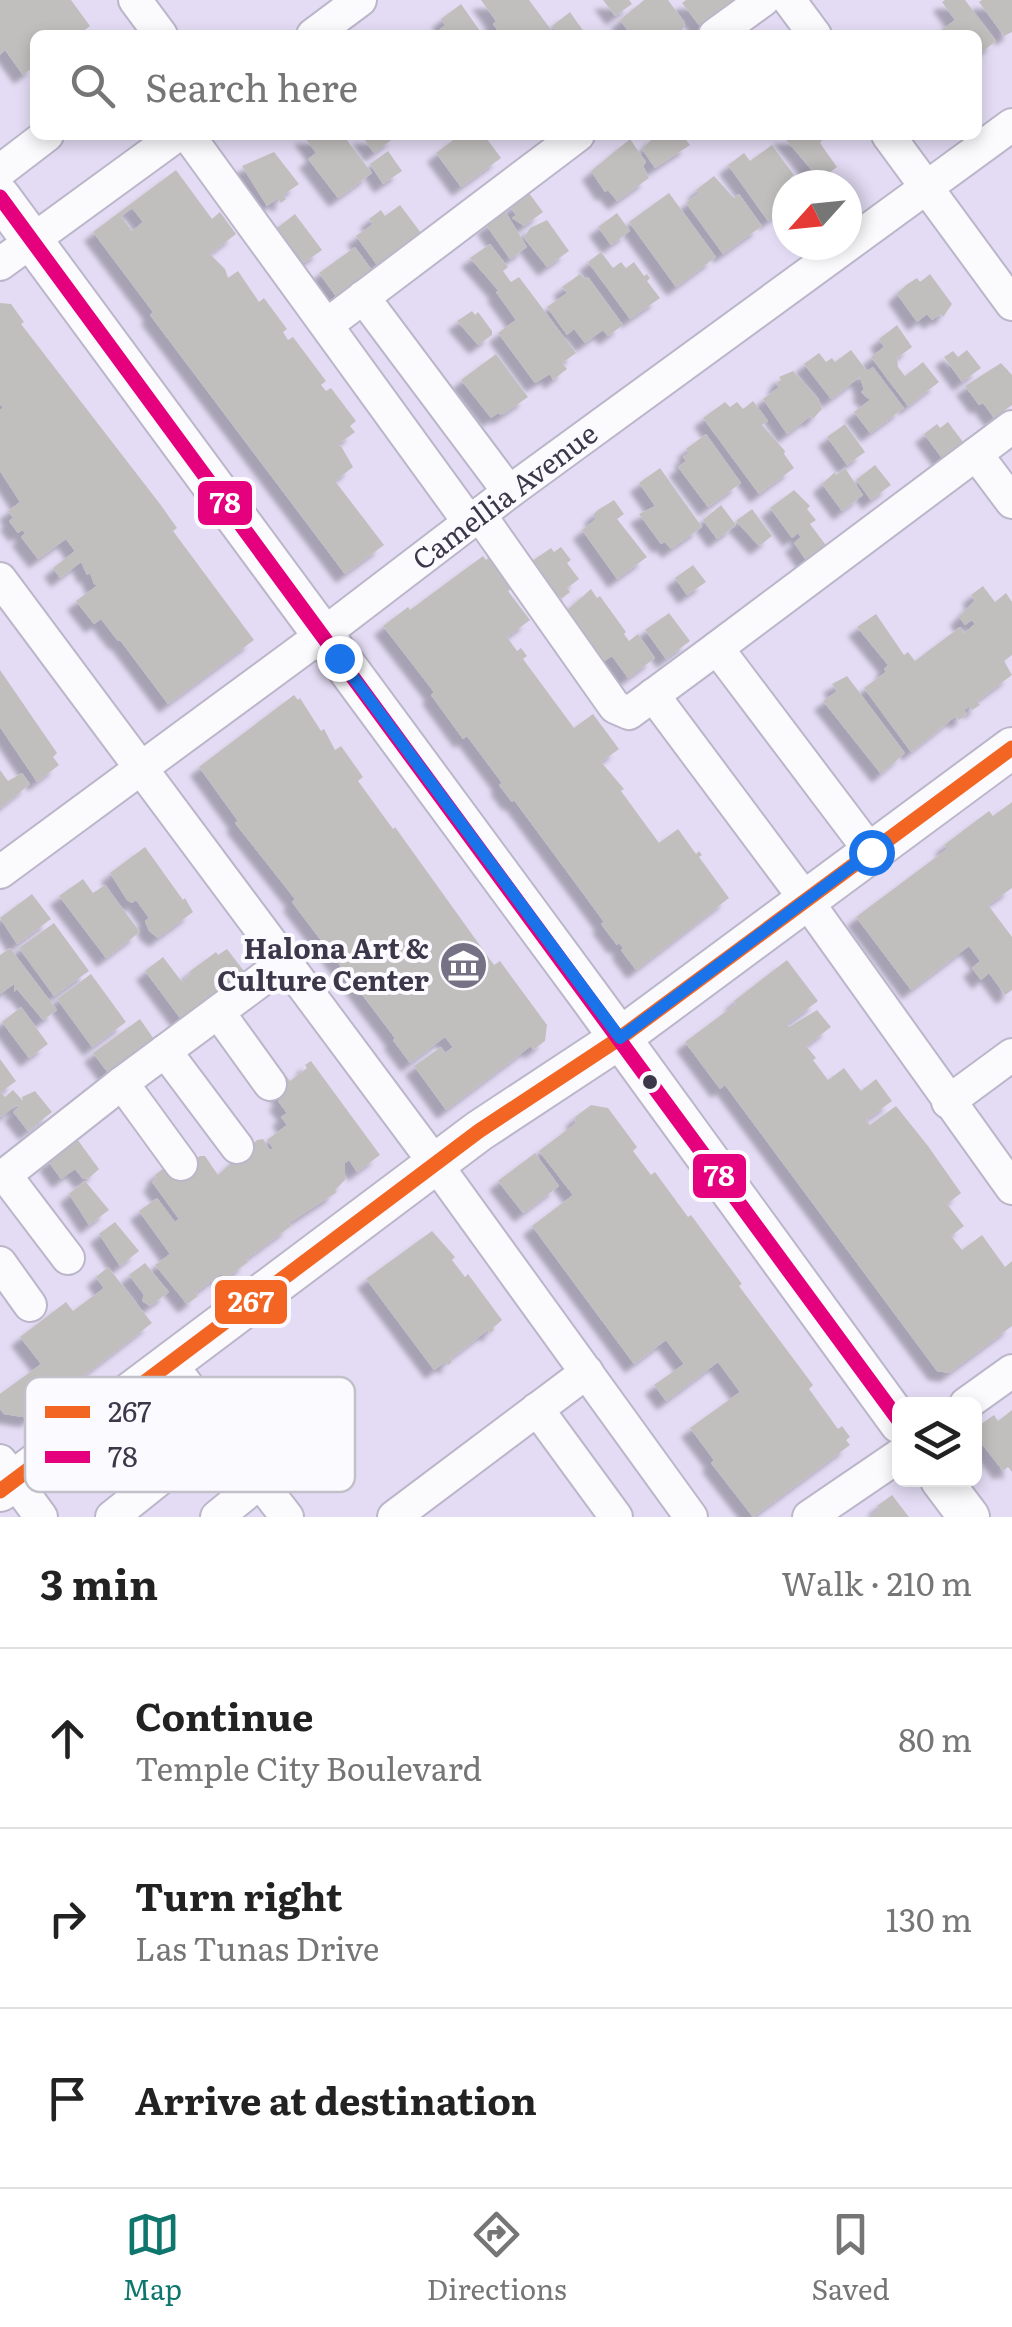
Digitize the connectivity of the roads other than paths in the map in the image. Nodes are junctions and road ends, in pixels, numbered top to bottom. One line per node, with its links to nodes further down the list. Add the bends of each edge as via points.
1 (135, 0): 5 (street)
2 (360, 0): 6 (street)
3 (763, 0): 7 (street)
4 (789, 0): 8 (street)
5 (158, 30)
6 (320, 30)
7 (723, 30)
8 (811, 30)
9 (1012, 126): 16 (street, Camellia Avenue)
10 (41, 140): 15 (street)
11 (169, 140): 18 (street)
12 (175, 140): 21 (street)
13 (571, 140): 19 (street)
14 (892, 140): 16 (street)
15 (0, 171)
16 (927, 189): 20 (street); 24 (street, Camellia Avenue)
17 (0, 197): 18 (main road)
18 (16, 252): 28 (main road)
19 (364, 297): 21 (street); 24 (street)
20 (1012, 304)
21 (328, 324): 26 (street)
22 (1012, 428): 23 (street)
23 (976, 454): 25 (street); 29 (street)
24 (509, 492): 26 (street, Camellia Avenue)
25 (1012, 502)
26 (474, 518): 28 (street, Camellia Avenue); 30 (street, via 614,707 629,713)
27 (0, 579): 32 (street)
28 (322, 636): 32 (street, Camellia Avenue); 38 (main road)
29 (716, 648): 30 (street); 33 (street)
30 (654, 695): 35 (street)
31 (1012, 748): 33 (main road)
32 (139, 769): 34 (street, Camellia Avenue); 36 (street)
33 (871, 852): 35 (main road)
34 (0, 872)
35 (806, 900): 38 (main road); 43 (street)
36 (284, 964): 37 (street); 45 (street)
37 (218, 1012): 39 (street); 42 (street)
38 (620, 1038): 45 (main road); 59 (main road)
39 (165, 1051): 41 (street); 44 (street)
40 (1008, 1066): 43 (street)
41 (122, 1083): 46 (street); 47 (street)
42 (270, 1084)
43 (948, 1102): 48 (street)
44 (237, 1147)
45 (436, 1163): 52 (main road); 54 (street)
46 (181, 1164)
47 (2, 1177): 49 (street)
48 (1012, 1188)
49 (68, 1258)
50 (0, 1263): 51 (street)
51 (30, 1305)
52 (170, 1362): 55 (main road); 56 (street)
53 (1012, 1371): 57 (street)
54 (587, 1372): 58 (street); 72 (street)
55 (149, 1377)
56 (181, 1377)
57 (976, 1397)
58 (537, 1409): 70 (street); 71 (street)
59 (892, 1413)
60 (892, 1460): 73 (street)
61 (5, 1478): 66 (street)
62 (946, 1487): 74 (main road)
63 (143, 1492): 67 (street)
64 (247, 1492): 68 (street)
65 (268, 1492): 69 (street)
66 (40, 1517)
67 (112, 1517)
68 (216, 1517)
69 (287, 1517)
70 (394, 1517)
71 (616, 1517)
72 (691, 1517)
73 (809, 1517)
74 (969, 1517)

